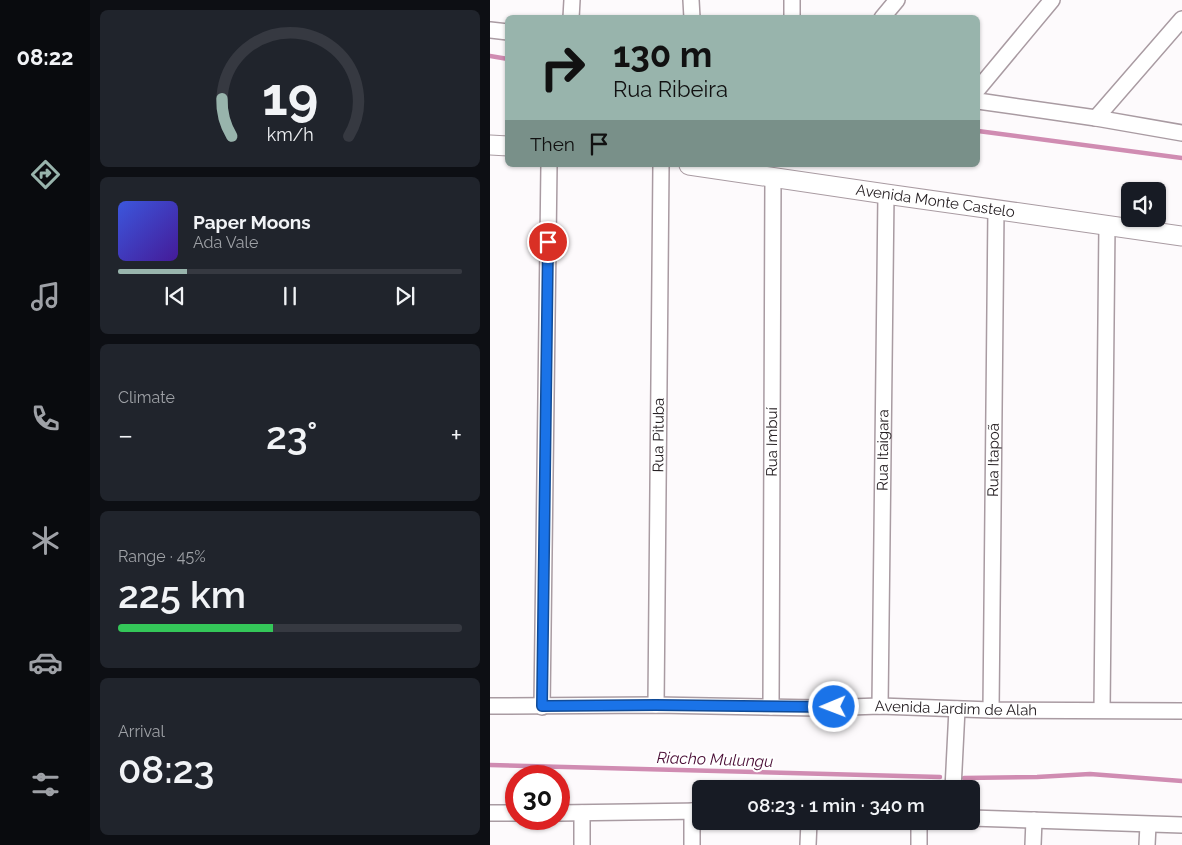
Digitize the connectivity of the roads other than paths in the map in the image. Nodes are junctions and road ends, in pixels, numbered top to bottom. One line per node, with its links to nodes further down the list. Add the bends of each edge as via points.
1 (572, 0): 6 (street)
2 (691, 0): 7 (street)
3 (792, 0): 8 (street)
4 (897, 0): 9 (street)
5 (1052, 0): 13 (street)
6 (571, 15)
7 (692, 15)
8 (792, 15)
9 (884, 15)
10 (1182, 19): 15 (street)
11 (490, 30): 12 (street)
12 (505, 32)
13 (980, 87)
14 (980, 101): 15 (street)
15 (1096, 118): 16 (street)
16 (1182, 134)
17 (490, 146): 18 (street)
18 (505, 146)
19 (549, 167): 29 (street)
20 (661, 167): 27 (street, Rua Pituba)
21 (703, 167): 22 (street, Avenida Monte Castelo)
22 (774, 177): 23 (street, Avenida Monte Castelo); 31 (street, Rua Imbuí)
23 (886, 194): 24 (street, Avenida Monte Castelo); 30 (street, Rua Itaigara)
24 (996, 209): 25 (street, Avenida Monte Castelo); 33 (street, Rua Itapoã)
25 (1107, 225): 26 (street, Avenida Monte Castelo); 34 (street)
26 (1182, 236)
27 (656, 705): 29 (street, Avenida Jardim de Alah); 31 (street, Avenida Jardim de Alah)
28 (490, 706): 29 (street, Avenida Jardim de Alah)
29 (542, 706)
30 (880, 706): 31 (street, Avenida Jardim de Alah); 32 (street, Avenida Jardim de Alah)
31 (770, 707)
32 (957, 709): 33 (street, Avenida Jardim de Alah); 36 (street)
33 (992, 710): 34 (street, Avenida Jardim de Alah)
34 (1102, 710): 35 (street, Avenida Jardim de Alah)
35 (1182, 711)
36 (953, 780)
37 (692, 811): 41 (street)
38 (490, 813): 39 (street)
39 (505, 813)
40 (570, 813): 41 (street)
41 (582, 813): 49 (street)
42 (980, 818): 43 (street)
43 (1034, 820): 44 (street); 53 (street)
44 (1148, 825): 45 (street); 54 (street)
45 (1182, 825)
46 (694, 830): 50 (street)
47 (808, 830): 51 (street)
48 (919, 830): 52 (street)
49 (582, 845)
50 (692, 845)
51 (808, 845)
52 (919, 845)
53 (1033, 845)
54 (1147, 845)

